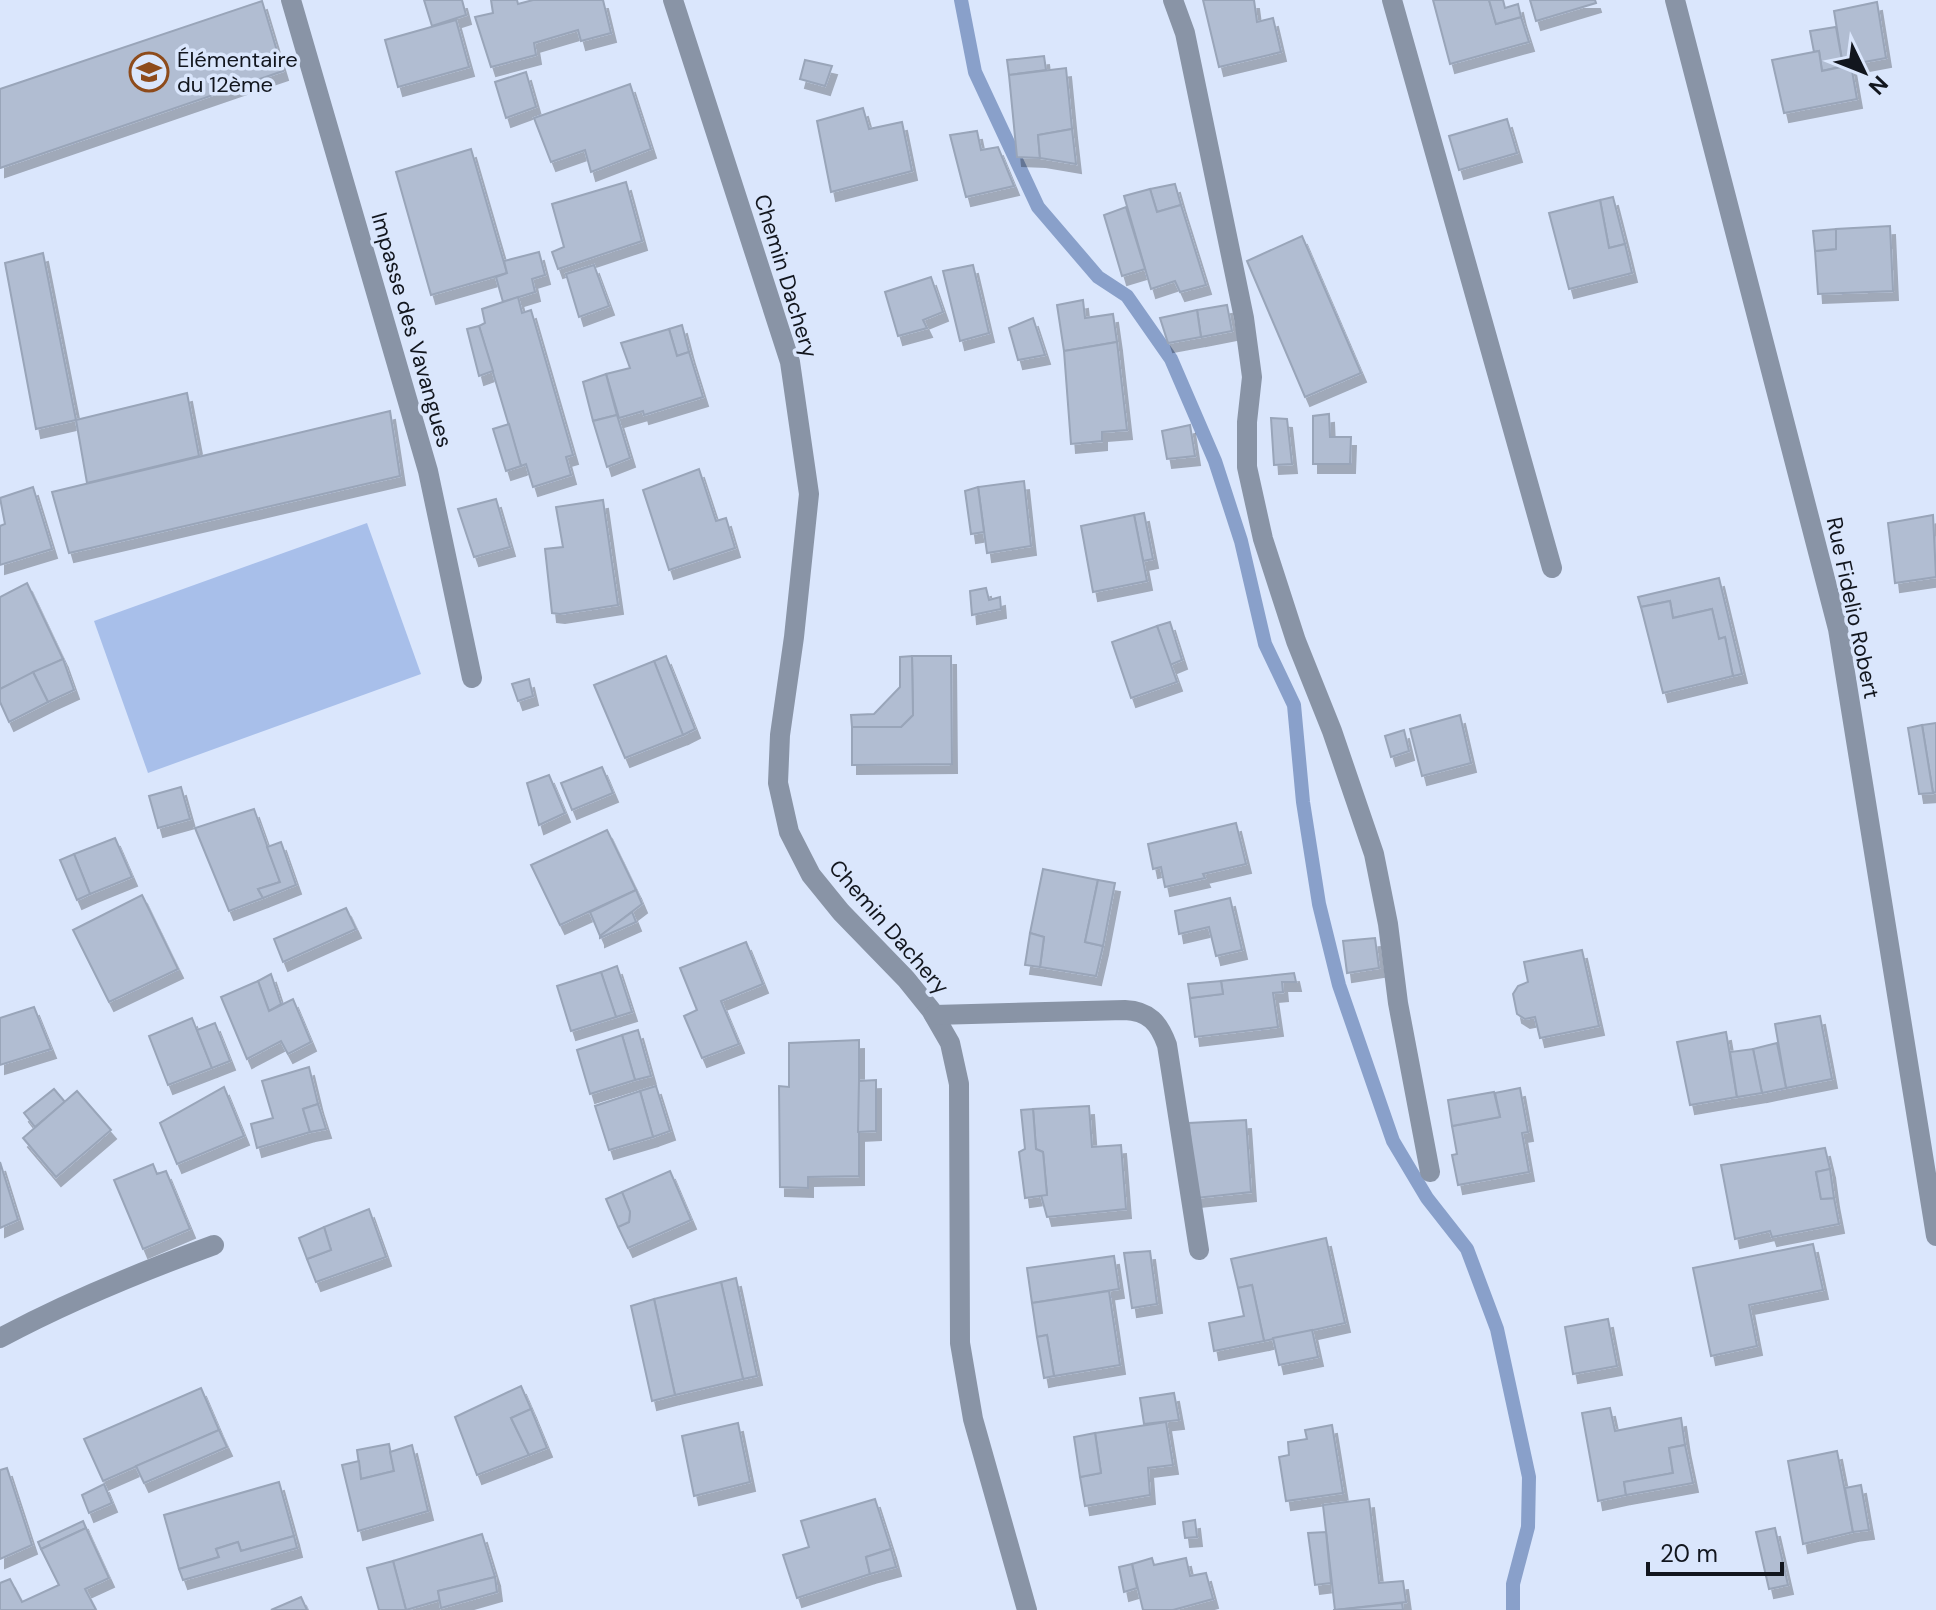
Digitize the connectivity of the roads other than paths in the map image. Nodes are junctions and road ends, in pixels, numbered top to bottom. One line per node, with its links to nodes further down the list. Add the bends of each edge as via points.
1 (291, 0): 7 (street, Impasse des Vavangues, via 428,471)
2 (673, 0): 8 (street, Chemin Dachery, via 790,362 809,494 780,735 778,783 789,832 811,875)
3 (1173, 0): 9 (street, via 1185,33 1244,318 1252,377 1247,467 1263,539 1296,641 1374,854)
4 (1392, 0): 6 (street)
5 (1675, 0): 10 (street, Rue Fidelio Robert, via 1838,629)
6 (1552, 568)
7 (472, 678)
8 (934, 1015): 12 (street, via 1125,1010 1152,1018 1167,1045); 14 (street, Chemin Dachery, via 950,1043 959,1084 960,1343 973,1419)
9 (1430, 1172)
10 (1936, 1236)
11 (214, 1245): 13 (street, via 137,1273)
12 (1199, 1250)
13 (0, 1338)
14 (1027, 1610)

